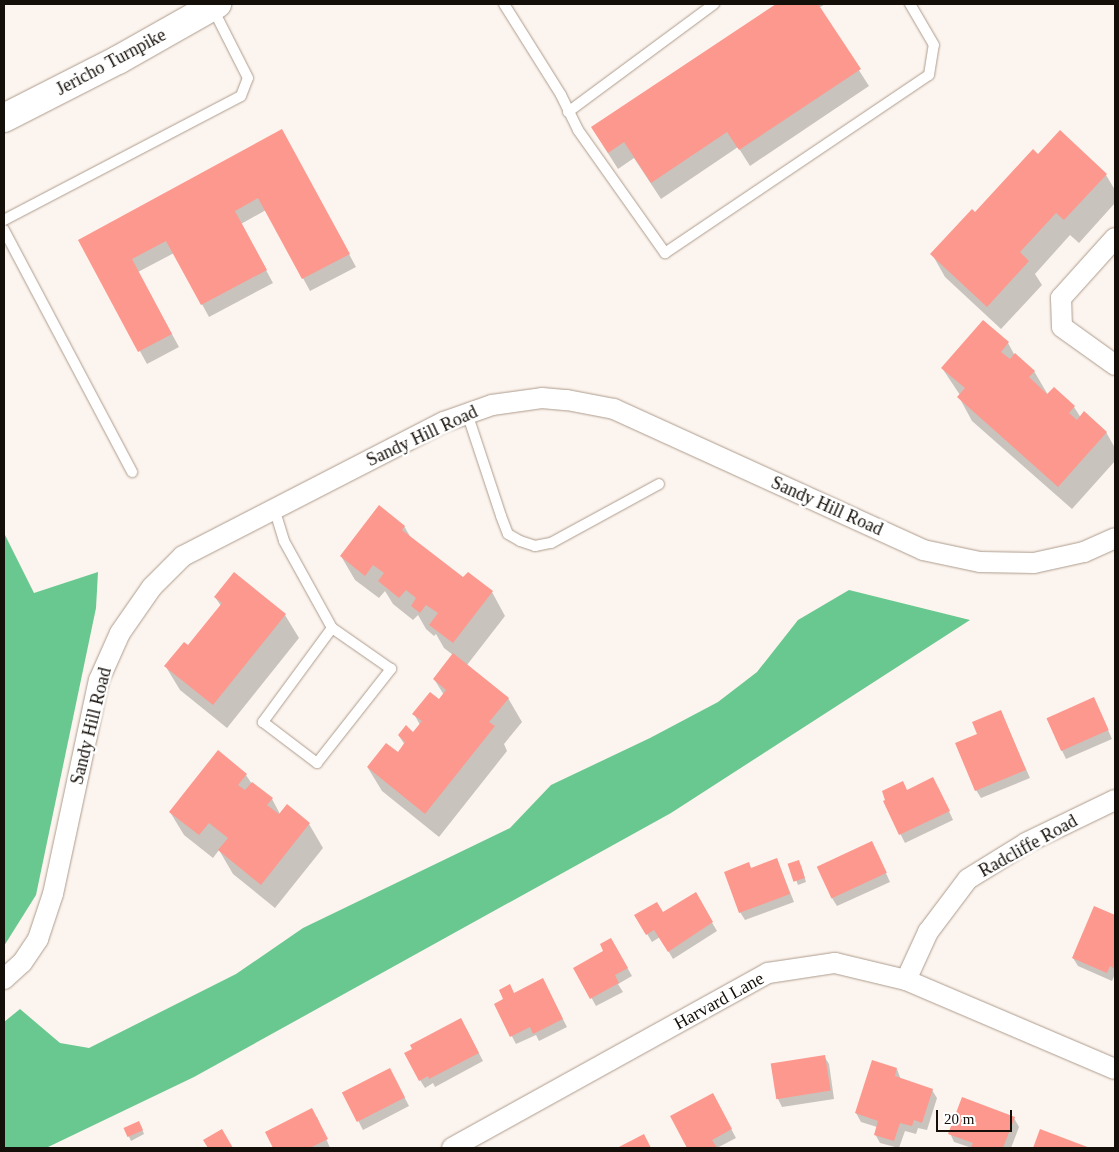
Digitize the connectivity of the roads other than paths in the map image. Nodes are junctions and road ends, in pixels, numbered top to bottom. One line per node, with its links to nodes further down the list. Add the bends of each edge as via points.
1 (504, 4): 5 (lane, via 562,95)
2 (714, 4): 5 (lane)
3 (910, 4): 5 (lane, via 934,45 929,75 665,254)
4 (215, 5): 6 (main road, Jericho Turnpike, via 118,60); 7 (lane, via 248,78 241,96)
5 (568, 112)
6 (4, 118)
7 (4, 220)
8 (4, 230): 12 (lane)
9 (1115, 238): 10 (street, via 1061,298 1062,327)
10 (1115, 365)
11 (467, 413): 13 (lane, via 508,534 520,541 535,546 551,543); 14 (street, Sandy Hill Road); 15 (street, Sandy Hill Road, via 492,405 542,398 614,409 923,550 980,562 1034,563 1084,552)
12 (132, 472)
13 (659, 484)
14 (274, 508): 16 (lane, via 284,541); 18 (street, Sandy Hill Road, via 183,556 152,587 120,633 99,680 53,894 38,939 22,963)
15 (1115, 538)
16 (332, 628): 16 (lane, via 263,722 317,763 391,669)
17 (1115, 800): 19 (street, Radcliffe Road, via 1026,843 968,879 928,932)
18 (4, 979)
19 (906, 980): 20 (street, Harvard Lane); 21 (street, Harvard Lane, via 835,963 768,973)
20 (1115, 1069)
21 (452, 1148)

